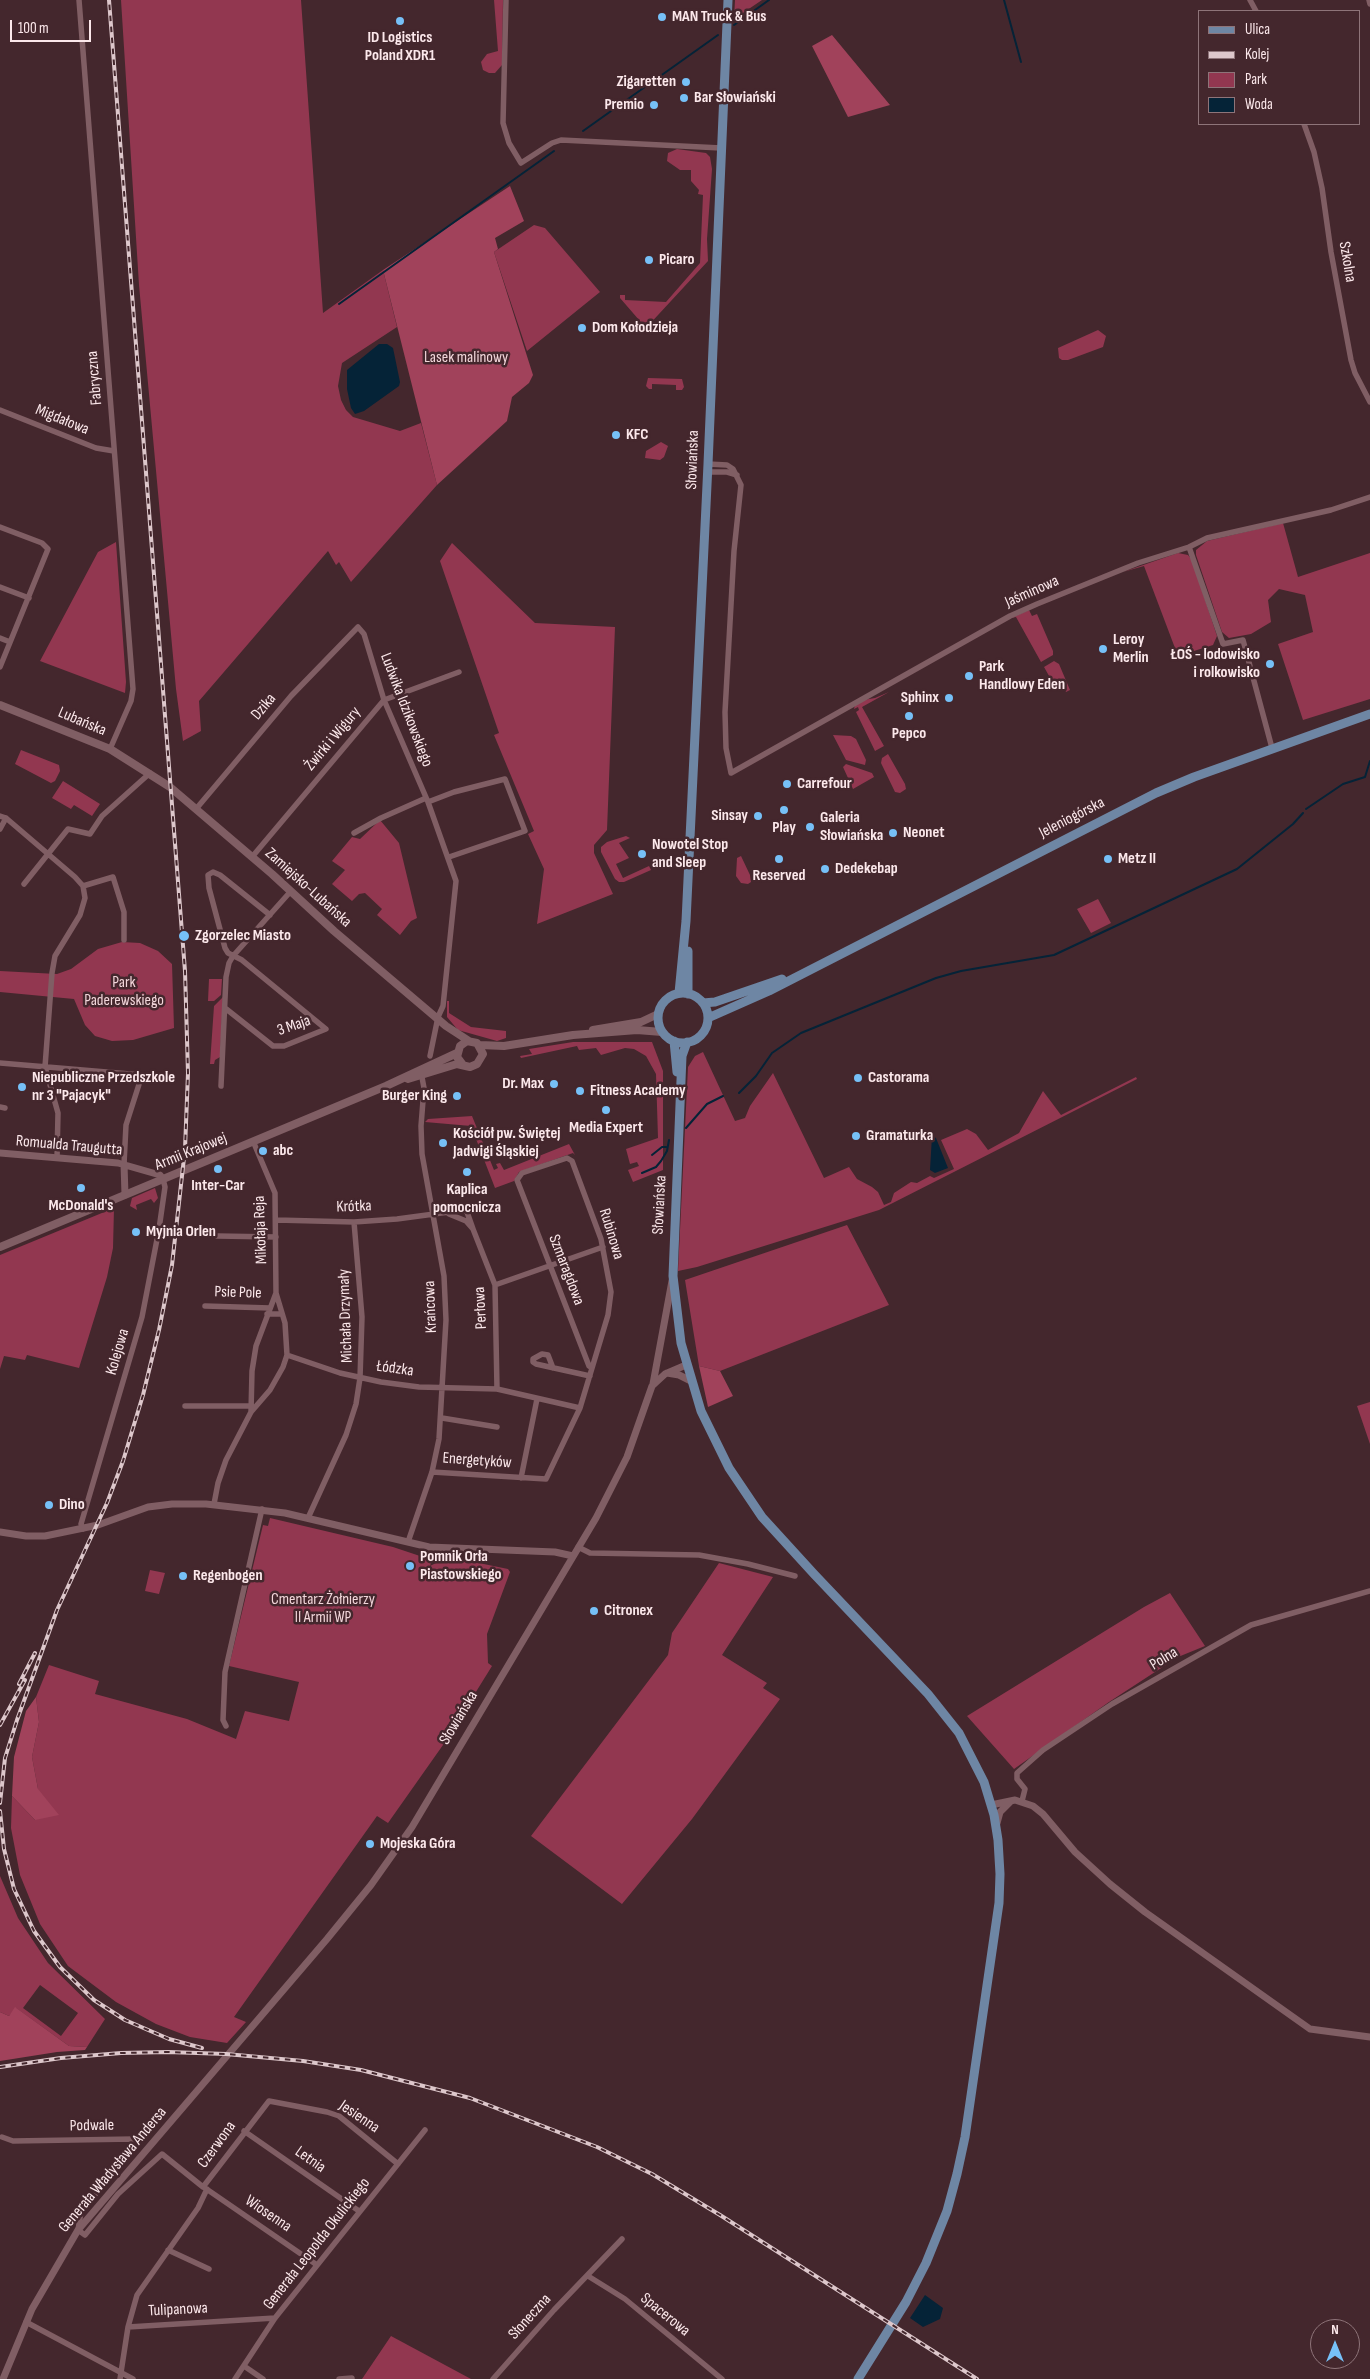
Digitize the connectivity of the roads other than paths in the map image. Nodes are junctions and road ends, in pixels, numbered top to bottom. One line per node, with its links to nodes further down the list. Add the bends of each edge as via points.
1 (79, 0): 10 (street, Fabryczna)
2 (506, 0): 7 (street, via 503,123 509,143 522,163 560,140)
3 (728, 0): 7 (main road, Słowiańska)
4 (1369, 0): 5 (street)
5 (1370, 4)
6 (1304, 125): 8 (street, Szkolna, via 1322,188 1355,373)
7 (721, 148): 11 (main road, Słowiańska)
8 (1370, 402)
9 (0, 410): 10 (street, Migdałowa, via 96,448)
10 (114, 451): 26 (street, Fabryczna, via 133,689)
11 (708, 468): 14 (street, Jaśminowa, via 739,476 741,485 725,712 726,748 731,773 1010,616 1138,563); 43 (main road, Słowiańska)
12 (1370, 497): 14 (street, Jaśminowa, via 1331,510 1206,538)
13 (0, 527): 16 (street, via 47,546 47,554)
14 (1190, 547): 25 (street, via 1223,644 1243,640)
15 (0, 587): 16 (street)
16 (29, 598): 19 (street)
17 (358, 627): 22 (street, Ludwika Idzikowskiego, via 364,634); 29 (street, Dzika, via 291,696)
18 (0, 638): 19 (street)
19 (10, 642): 20 (street)
20 (0, 667)
21 (459, 672): 22 (street, Żwirki i Wigury)
22 (384, 700): 28 (street, Ludwika Idzikowskiego); 35 (street, Żwirki i Wigury)
23 (0, 705): 26 (main road, Lubańska)
24 (1370, 714): 25 (main road, Jeleniogórska)
25 (1272, 748): 42 (main road, Jeleniogórska, via 1156,793)
26 (110, 749): 27 (main road, Lubańska)
27 (150, 773): 29 (main road, Zamiejsko-Lubańska); 33 (street, via 102,816 90,834 68,830)
28 (427, 800): 32 (street); 34 (street, Ludwika Idzikowskiego); 34 (street, via 505,779 526,831)
29 (196, 809): 35 (main road, Zamiejsko-Lubańska)
30 (3, 817): 31 (street); 33 (street)
31 (0, 828)
32 (354, 833)
33 (49, 854): 36 (street); 37 (street)
34 (449, 856): 47 (street, Ludwika Idzikowskiego, via 457,892 443,1006)
35 (252, 857): 38 (main road, Zamiejsko-Lubańska)
36 (24, 884)
37 (83, 886): 40 (street, via 113,877 124,912); 62 (street, via 85,898 80,915 53,960)
38 (290, 891): 39 (street); 47 (main road, Zamiejsko-Lubańska)
39 (270, 915): 41 (street); 41 (street, via 220,875 213,872 208,875 225,948)
40 (124, 940)
41 (233, 956): 45 (street, via 227,969); 45 (street, 3 Maja, via 326,1029 284,1046 274,1046)
42 (798, 974): 44 (main road, Jeleniogórska, via 715,1002); 48 (main road, Jeleniogórska, via 769,991)
43 (684, 994): 44 (main road); 46 (main road, via 671,996)
44 (703, 1003): 48 (main road)
45 (225, 1008): 64 (street)
46 (658, 1014): 50 (main road); 51 (main road, via 641,1022)
47 (438, 1017): 49 (main road, Zamiejsko-Lubańska); 58 (street, Ludwika Idzikowskiego)
48 (708, 1018): 54 (main road, via 702,1033)
49 (446, 1026): 52 (main road, Zamiejsko-Lubańska); 57 (main road, Zamiejsko-Lubańska)
50 (662, 1032): 51 (main road); 53 (main road)
51 (573, 1035): 56 (main road)
52 (469, 1041): 55 (main road); 57 (main road)
53 (674, 1041): 54 (main road); 65 (main road, Słowiańska)
54 (687, 1042): 65 (main road, Słowiańska, via 682,1056)
55 (480, 1045): 56 (main road); 59 (main road)
56 (504, 1046): 59 (main road)
57 (457, 1051): 61 (main road); 63 (main road, Armii Krajowej)
58 (430, 1056)
59 (483, 1056): 61 (main road, via 474,1066)
60 (0, 1063): 62 (street)
61 (463, 1065): 63 (main road, Armii Krajowej)
62 (45, 1067): 68 (street, via 58,1113); 69 (street, via 142,1075 126,1125)
63 (421, 1072): 66 (main road, Armii Krajowej); 73 (street, Krańcowa, via 424,1088 421,1140)
64 (221, 1086)
65 (678, 1135): 81 (main road, Słowiańska)
66 (253, 1141): 70 (main road, Armii Krajowej); 74 (street, Mikołaja Reja, via 275,1193)
67 (0, 1153): 68 (street, Romualda Traugutta)
68 (57, 1158): 69 (street, Romualda Traugutta)
69 (124, 1164): 70 (street, Romualda Traugutta, via 160,1175); 72 (street)
70 (163, 1179): 72 (main road, Armii Krajowej); 109 (street, Kolejowa, via 164,1197 142,1317 81,1524)
71 (517, 1180): 79 (street, Rubinowa, via 522,1173 567,1158 570,1160); 80 (street, Szmaragdowa)
72 (125, 1195): 78 (main road, Armii Krajowej)
73 (432, 1214): 75 (street, Krótka); 82 (street, Perłowa, via 466,1212); 96 (street, Krańcowa, via 446,1297)
74 (276, 1220): 75 (street, Krótka); 77 (street, Mikołaja Reja)
75 (354, 1222): 93 (street, Michała Drzymały, via 362,1317)
76 (217, 1236): 77 (street)
77 (276, 1237): 83 (street, Mikołaja Reja)
78 (0, 1247)
79 (603, 1247): 80 (street); 90 (street, Rubinowa, via 611,1298)
80 (549, 1264): 82 (street); 90 (street, Szmaragdowa)
81 (673, 1276): 88 (main road, Słowiańska, via 677,1321); 95 (street)
82 (495, 1285): 97 (street, Perłowa)
83 (276, 1293): 85 (street, Mikołaja Reja); 86 (street, Mikołaja Reja)
84 (205, 1306): 85 (street, Psie Pole)
85 (268, 1311): 86 (street, Psie Pole); 101 (street, Mikołaja Reja, via 256,1346)
86 (282, 1314): 87 (street, Mikołaja Reja)
87 (287, 1355): 93 (street, Łódzka); 101 (street, Mikołaja Reja, via 270,1390)
88 (686, 1365): 91 (street, Słowiańska); 94 (main road, Słowiańska)
89 (553, 1368): 92 (street)
90 (592, 1368): 92 (street, Rubinowa)
91 (667, 1373): 94 (street); 95 (street, Słowiańska)
92 (590, 1376): 100 (street, Rubinowa)
93 (360, 1378): 96 (street, Łódzka, via 398,1385); 108 (street, Michała Drzymały, via 346,1435)
94 (691, 1381): 119 (main road, Słowiańska, via 714,1441 750,1501 781,1539 928,1694 952,1724 976,1762)
95 (652, 1386): 112 (street, Słowiańska, via 627,1457)
96 (444, 1387): 97 (street); 102 (street, Krańcowa)
97 (496, 1389): 98 (street)
98 (537, 1399): 100 (street); 105 (street, Energetyków)
99 (184, 1406): 101 (street)
100 (580, 1408): 105 (street, Energetyków, via 549,1477 542,1480)
101 (250, 1409): 106 (street, Mikołaja Reja, via 226,1460)
102 (442, 1418): 103 (street); 104 (street, Krańcowa)
103 (497, 1427)
104 (432, 1472): 105 (street, Energetyków); 111 (street, Krańcowa)
105 (521, 1478)
106 (214, 1504): 107 (street); 109 (street, via 148,1507)
107 (262, 1509): 108 (street); 116 (street, via 225,1672 223,1720)
108 (308, 1518): 111 (street)
109 (83, 1529): 110 (street, via 45,1536)
110 (0, 1532)
111 (408, 1542): 113 (street, via 444,1548 555,1552)
112 (578, 1547): 113 (street, Słowiańska); 114 (street, via 590,1553 700,1555)
113 (573, 1556): 122 (street, Słowiańska, via 412,1827 366,1892)
114 (795, 1576)
115 (1370, 1591): 118 (street, Polna, via 1251,1625 1112,1704 1044,1750 1017,1773 1024,1789)
116 (226, 1726)
117 (1011, 1800): 118 (street); 119 (street); 120 (street, via 1000,1812)
118 (1022, 1801): 121 (street, via 1038,1810 1086,1864 1138,1906 1310,2029)
119 (991, 1805): 120 (main road, Słowiańska)
120 (996, 1826): 149 (main road, Słowiańska, via 1000,1861 999,1903 957,2174 947,2211 926,2263)
121 (1370, 2037)
122 (218, 2067): 130 (street, Generała Władysława Andersa)
123 (269, 2101): 125 (street, Czerwona); 127 (street, Jesienna, via 339,2116)
124 (425, 2130): 127 (street, Generała Leopolda Okulickiego)
125 (244, 2131): 128 (street, Czerwona); 129 (street, Letnia)
126 (2, 2137): 130 (street, Podwale, via 13,2141 134,2139 134,2146 82,2212)
127 (398, 2164): 129 (street, Generała Leopolda Okulickiego)
128 (205, 2188): 130 (street, Czerwona, via 162,2154 118,2194 86,2235); 132 (street, via 198,2208); 133 (street, Wiosenna)
129 (360, 2211): 133 (street, Generała Leopolda Okulickiego)
130 (78, 2230): 137 (street, Generała Władysława Andersa)
131 (622, 2239): 135 (street, Słoneczna)
132 (168, 2250): 134 (street); 138 (street, via 137,2295)
133 (317, 2265): 136 (street, Generała Leopolda Okulickiego)
134 (209, 2269)
135 (588, 2276): 147 (street, Słoneczna); 148 (street, Spacerowa, via 625,2299)
136 (276, 2318): 138 (street, Tulipanowa); 139 (street, Generała Leopolda Okulickiego)
137 (26, 2322): 140 (street); 142 (street, Generała Władysława Andersa)
138 (128, 2327): 140 (street, Tulipanowa)
139 (244, 2366): 144 (street, Generała Leopolda Okulickiego); 145 (street)
140 (121, 2376): 143 (street)
141 (352, 2378): 146 (street)
142 (3, 2379)
143 (133, 2379)
144 (235, 2379)
145 (263, 2379)
146 (339, 2379)
147 (493, 2379)
148 (722, 2379)
149 (858, 2379)

